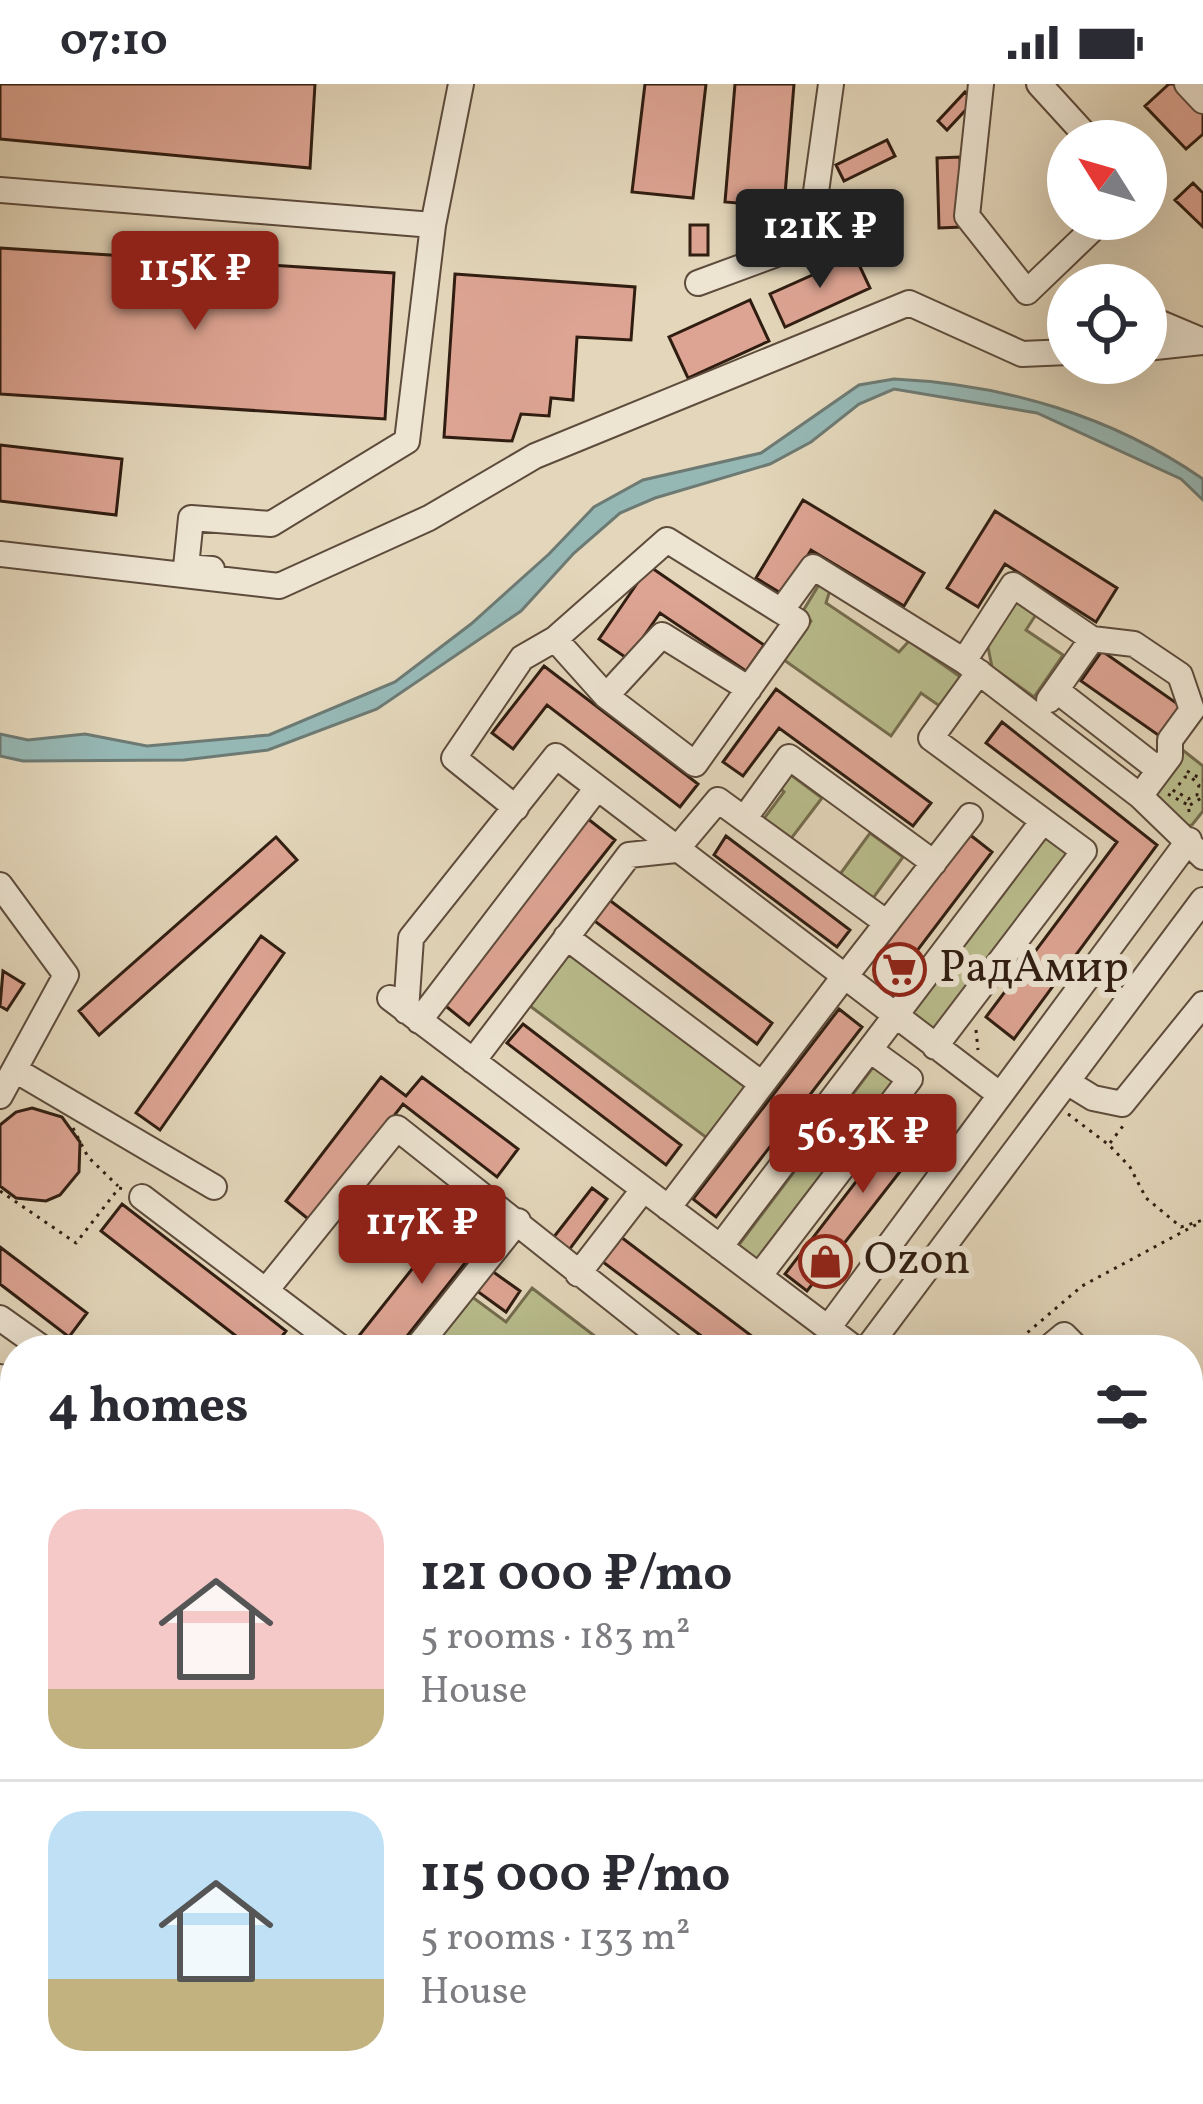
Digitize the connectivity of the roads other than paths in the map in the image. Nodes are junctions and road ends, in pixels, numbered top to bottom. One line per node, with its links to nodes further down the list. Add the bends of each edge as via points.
1 (461, 84): 9 (street)
2 (831, 84): 11 (street, via 809,242)
3 (981, 84): 10 (street, via 967,216 1027,292)
4 (1039, 84): 7 (street)
5 (1187, 84): 6 (street)
6 (1203, 100)
7 (1072, 120)
8 (0, 190): 9 (street)
9 (433, 225): 17 (street, via 407,441 271,524 191,518 186,567)
10 (1081, 240)
11 (698, 283)
12 (1167, 325): 13 (street)
13 (1203, 341): 14 (street)
14 (1167, 345)
15 (1047, 353): 16 (street, via 1022,354 909,303 535,456 429,518 279,586)
16 (0, 554)
17 (252, 572)
18 (781, 611): 19 (street, via 667,540); 21 (street, via 813,567); 22 (street, via 797,621)
19 (555, 639): 24 (street); 29 (street, via 522,658 454,758)
20 (1092, 639): 21 (street, via 1013,585); 23 (street); 26 (street, via 1134,644 1180,675 1192,710)
21 (971, 667): 25 (street); 32 (street, via 931,738)
22 (748, 688): 24 (street, via 662,634); 24 (street, via 695,764)
23 (1056, 690): 25 (street); 26 (street)
24 (606, 696)
25 (1037, 717): 28 (street)
26 (1159, 770): 28 (street)
27 (597, 788): 29 (street, via 556,756); 34 (street); 42 (street)
28 (1140, 796): 33 (street)
29 (516, 808): 42 (street, via 411,938)
30 (970, 816): 35 (street)
31 (744, 819): 34 (street, via 718,800); 35 (street, via 788,757); 38 (street)
32 (1043, 821): 43 (street); 44 (street, via 1084,850)
33 (1196, 849): 50 (street)
34 (676, 850): 39 (street, via 628,855); 40 (street)
35 (934, 863): 38 (street)
36 (0, 885): 47 (street, via 67,974)
37 (1203, 900): 48 (street)
38 (887, 923): 40 (street)
39 (566, 937): 46 (street); 49 (street)
40 (844, 978): 43 (street); 49 (street)
41 (1203, 1004): 48 (street, via 1122,1104)
42 (405, 1010): 46 (street)
43 (895, 1017): 44 (street); 45 (street)
44 (934, 1047): 50 (street)
45 (870, 1050): 57 (street); 59 (street, via 910,1079)
46 (473, 1061): 53 (street)
47 (15, 1070): 51 (street); 52 (street)
48 (1067, 1082): 66 (street)
49 (762, 1084): 55 (street)
50 (990, 1088): 61 (street)
51 (0, 1096)
52 (214, 1187)
53 (644, 1190): 55 (street); 58 (street)
54 (131, 1192): 60 (street)
55 (668, 1208): 57 (street)
56 (518, 1222): 58 (street); 60 (street, via 397,1128); 63 (street)
57 (720, 1247): 59 (street)
58 (578, 1274): 64 (street)
59 (760, 1275): 61 (street)
60 (267, 1288): 62 (street)
61 (829, 1328): 65 (street)
62 (325, 1335)
63 (428, 1335)
64 (657, 1335)
65 (838, 1335)
66 (877, 1335)

